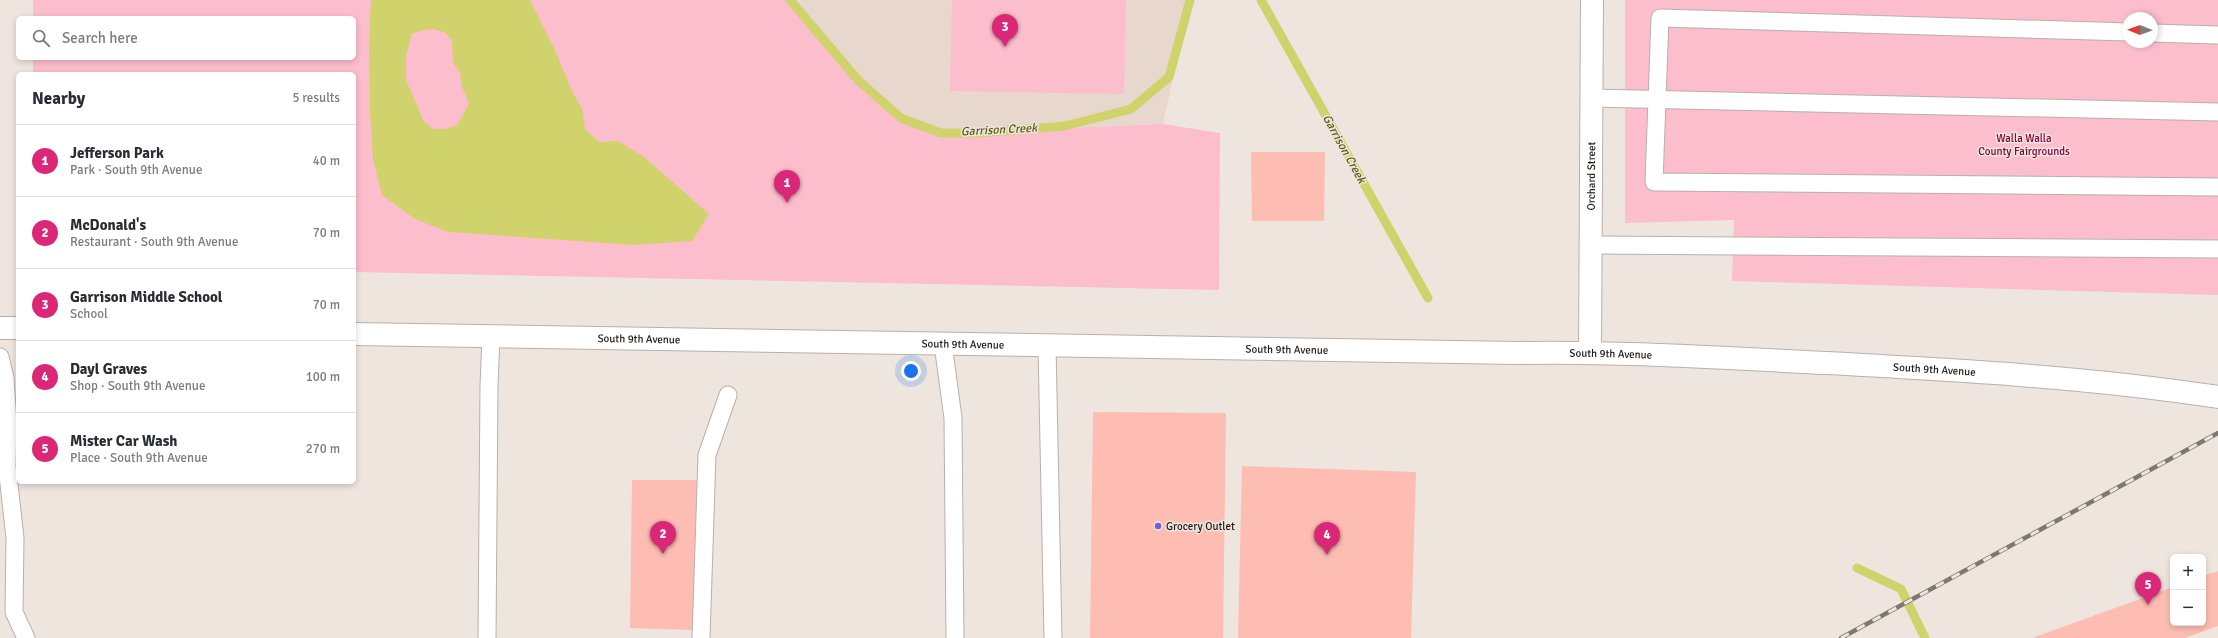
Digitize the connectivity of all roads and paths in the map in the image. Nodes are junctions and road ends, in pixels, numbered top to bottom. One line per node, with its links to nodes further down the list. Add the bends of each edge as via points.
1 (1592, 0): 5 (main road, Orchard Street)
2 (2122, 32): 6 (lane, via 1660,18)
3 (2158, 33): 4 (lane)
4 (2218, 34)
5 (1592, 98): 6 (lane); 9 (main road, Orchard Street)
6 (1657, 101): 7 (lane); 8 (lane, via 1654,182)
7 (2218, 112)
8 (2218, 187)
9 (1590, 245): 10 (lane); 17 (main road, Orchard Street)
10 (2218, 249)
11 (0, 328): 12 (main road)
12 (16, 328)
13 (356, 334): 14 (main road, South 9th Avenue)
14 (491, 336): 15 (main road, South 9th Avenue); 24 (lane)
15 (943, 344): 16 (main road, South 9th Avenue); 26 (lane, via 953,418)
16 (1047, 346): 17 (main road, South 9th Avenue); 27 (lane)
17 (1590, 352): 20 (main road, South 9th Avenue, via 1928,368 2050,377)
18 (0, 357): 21 (lane, via 5,378)
19 (728, 396): 25 (lane, via 707,455)
20 (2218, 397)
21 (4, 424): 22 (lane)
22 (4, 467): 23 (lane, via 15,538 14,612)
23 (26, 638)
24 (487, 638)
25 (701, 638)
26 (955, 638)
27 (1053, 638)

